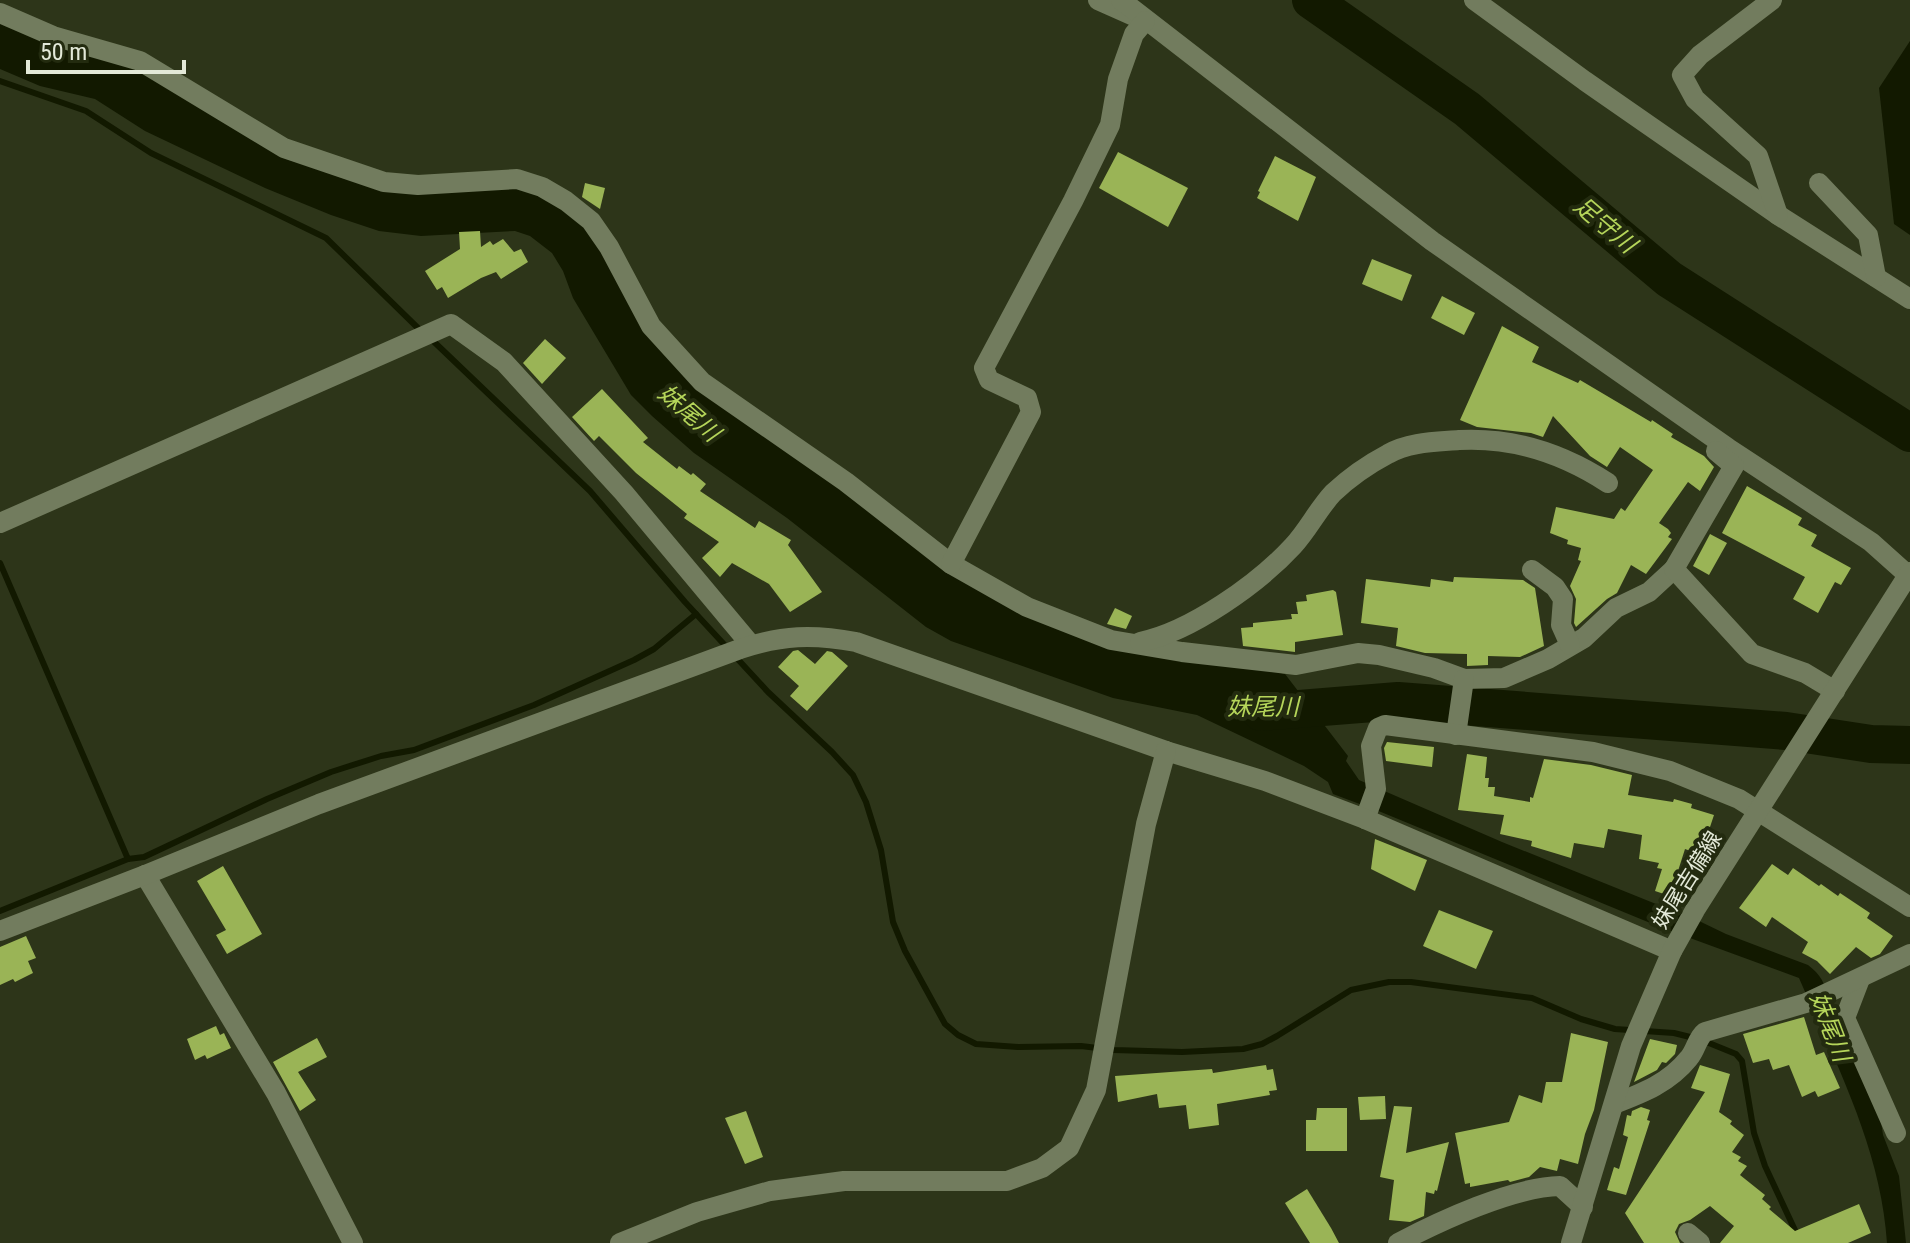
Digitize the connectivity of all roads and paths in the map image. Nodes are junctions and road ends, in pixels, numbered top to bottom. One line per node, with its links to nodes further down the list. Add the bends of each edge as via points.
1 (1098, 0): 6 (street)
2 (1121, 0): 6 (street)
3 (1474, 0): 8 (street)
4 (1772, 0): 8 (street, via 1682,75 1695,99 1758,156)
5 (0, 13): 14 (street, via 53,36 140,61 284,148 384,182 517,179 554,194 591,221 651,326 702,382 846,482)
6 (1145, 21): 11 (street, via 1432,241); 14 (street, via 1134,34 1118,79 1110,125 984,368 989,380 1027,398 1031,412)
7 (1819, 183): 9 (street, via 1868,235)
8 (1778, 215): 9 (street)
9 (1876, 277): 10 (street)
10 (1910, 299)
11 (1680, 414): 15 (street, via 1734,466); 17 (street, via 1871,542)
12 (1608, 483): 18 (street, via 1554,453 1517,444 1481,439 1422,443 1390,452 1332,494 1290,549 1250,586 1161,638)
13 (0, 523): 20 (street, via 451,324 504,362 624,493)
14 (951, 564): 18 (street, via 1027,607)
15 (1674, 569): 19 (street); 22 (street, via 1752,654 1805,673)
16 (1532, 570): 19 (street, via 1563,599 1561,625)
17 (1909, 574): 22 (street, 妹尾吉備線)
18 (1132, 643): 21 (street, via 1296,665 1358,653 1379,655 1434,668)
19 (1570, 645): 21 (street, via 1504,678)
20 (738, 650): 24 (street, via 790,636 856,642); 27 (street, via 319,804)
21 (1464, 683): 23 (street)
22 (1830, 700): 26 (street, 妹尾吉備線)
23 (1457, 730): 25 (street, via 1378,728 1371,746); 26 (street, via 1593,752 1670,771)
24 (1166, 751): 25 (street); 37 (street, via 1146,824 1096,1090 1069,1148 1042,1168 1007,1181 844,1181 770,1191 697,1212)
25 (1370, 805): 30 (street)
26 (1758, 812): 28 (street); 30 (street, 妹尾吉備線)
27 (145, 875): 29 (street); 36 (street, via 276,1093)
28 (1910, 907)
29 (0, 931)
30 (1675, 944): 33 (street, 妹尾吉備線, via 1637,1029)
31 (1910, 954): 32 (street)
32 (1860, 979): 33 (street, via 1698,1040 1691,1056 1663,1083); 34 (street, via 1845,1018)
33 (1614, 1104): 35 (street, 妹尾吉備線)
34 (1896, 1133)
35 (1583, 1207): 38 (street, via 1560,1186 1543,1186 1446,1218); 39 (street, 妹尾吉備線)
36 (353, 1243)
37 (620, 1243)
38 (1398, 1243)
39 (1571, 1243)

